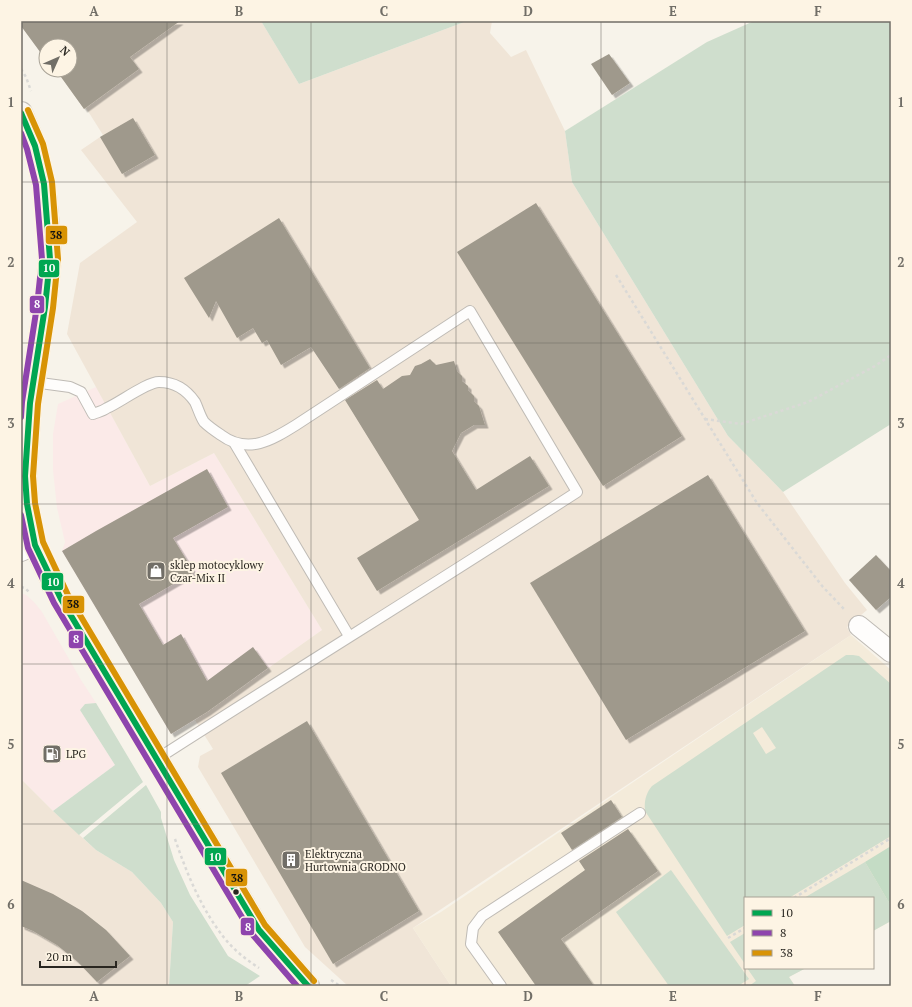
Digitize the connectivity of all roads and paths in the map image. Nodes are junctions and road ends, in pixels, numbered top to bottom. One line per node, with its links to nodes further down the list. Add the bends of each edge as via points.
1 (21, 69): 2 (path)
2 (32, 92)
3 (21, 114): 6 (main road, via 35,146 44,184 50,259)
4 (616, 275): 7 (path)
5 (891, 355): 7 (path, via 808,402 741,424)
6 (33, 382): 8 (lane, via 70,386 81,392 93,414 157,382 174,384 185,391 210,427); 9 (main road, via 24,476)
7 (705, 419): 10 (path, via 757,503 823,587)
8 (235, 444): 11 (lane); 11 (lane, via 258,445 275,438 470,311 577,492)
9 (28, 548): 13 (main road)
10 (859, 626): 12 (street)
11 (349, 636): 13 (lane)
12 (891, 652)
13 (157, 759): 19 (main road, via 259,930)
14 (640, 813): 20 (lane, via 482,916 473,928 471,944)
15 (891, 838): 16 (path)
16 (796, 897)
17 (744, 929): 18 (path)
18 (728, 938)
19 (308, 986)
20 (501, 986)

